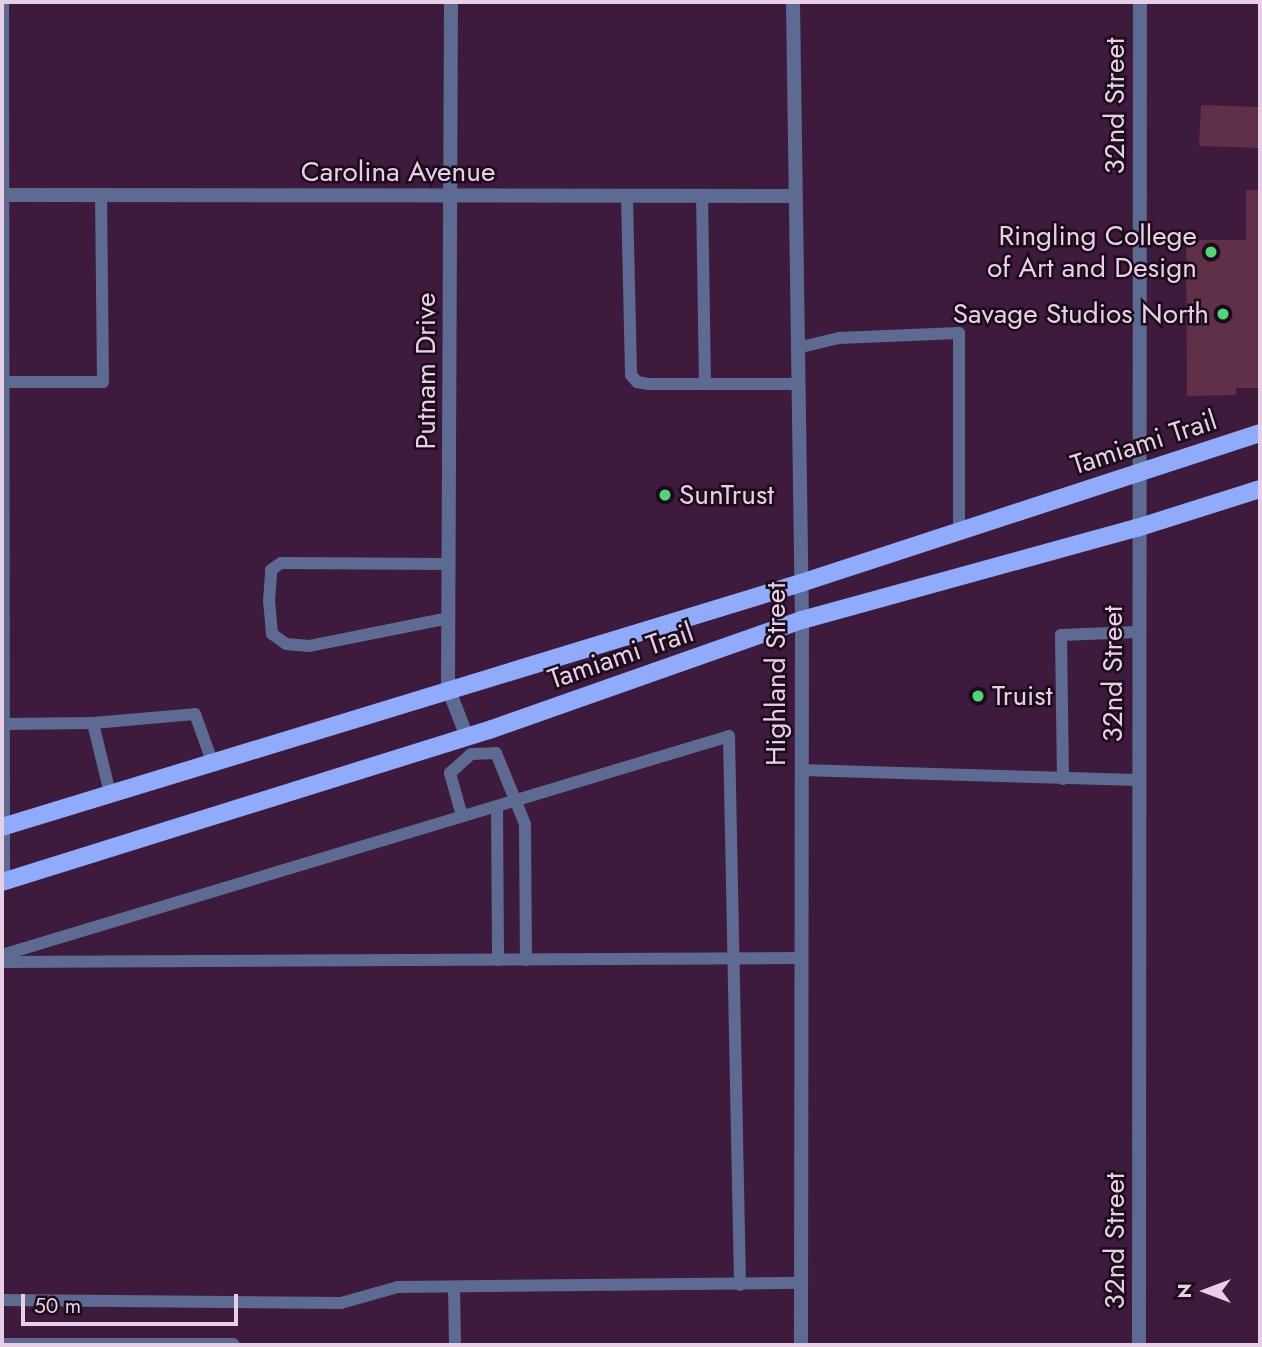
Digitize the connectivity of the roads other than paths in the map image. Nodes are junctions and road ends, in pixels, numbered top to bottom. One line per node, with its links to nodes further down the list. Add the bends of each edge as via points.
1 (2, 2): 5 (street)
2 (451, 2): 8 (street, Putnam Drive)
3 (793, 2): 6 (street, Highland Street)
4 (1140, 2): 16 (street, 32nd Street)
5 (3, 195): 7 (street, Carolina Avenue); 12 (street)
6 (795, 196): 10 (street, Carolina Avenue); 11 (street, Highland Street)
7 (101, 197): 8 (street, Carolina Avenue); 12 (lane, via 103,382)
8 (452, 197): 9 (street, Carolina Avenue); 21 (street, Putnam Drive)
9 (627, 197): 10 (street, Carolina Avenue); 13 (lane, via 631,375 648,384)
10 (702, 197): 13 (lane)
11 (797, 348): 14 (street, Highland Street); 20 (lane, via 839,338 960,332)
12 (3, 382): 18 (street)
13 (705, 384): 14 (lane)
14 (797, 384): 22 (street, Highland Street)
15 (1260, 433): 16 (main road, Tamiami Trail)
16 (1137, 472): 19 (street, 32nd Street); 20 (main road, Tamiami Trail)
17 (1260, 489): 19 (main road, Tamiami Trail)
18 (2, 517): 28 (street)
19 (1137, 528): 24 (main road, Tamiami Trail); 25 (street, 32nd Street)
20 (960, 530): 22 (main road, Tamiami Trail)
21 (449, 564): 23 (street, Putnam Drive); 23 (lane, via 281,563 271,570 269,602 272,634 286,645 309,646)
22 (801, 583): 24 (street, Highland Street); 26 (main road, Tamiami Trail)
23 (449, 618): 26 (street, Putnam Drive)
24 (802, 620): 29 (main road, Tamiami Trail); 31 (street, Highland Street)
25 (1138, 632): 32 (lane, via 1062,635); 33 (street, 32nd Street)
26 (448, 688): 29 (street, Putnam Drive); 30 (main road, Tamiami Trail)
27 (93, 723): 28 (lane); 30 (lane, via 195,714); 34 (lane)
28 (2, 724): 38 (street)
29 (469, 745): 35 (lane, via 496,753); 37 (lane, via 450,774); 39 (main road, Tamiami Trail)
30 (212, 761): 34 (main road, Tamiami Trail)
31 (801, 770): 32 (lane); 41 (street, Highland Street)
32 (1063, 779): 33 (lane)
33 (1138, 780): 54 (street, 32nd Street)
34 (110, 793): 38 (main road, Tamiami Trail)
35 (513, 801): 36 (lane); 43 (lane, via 525,824); 44 (lane, via 729,736)
36 (497, 807): 37 (lane); 42 (lane)
37 (462, 816): 40 (lane)
38 (2, 827): 39 (street)
39 (2, 882)
40 (2, 955)
41 (800, 958): 44 (lane); 46 (street, Highland Street)
42 (498, 960): 43 (lane); 45 (lane)
43 (526, 960): 44 (lane)
44 (733, 960): 47 (lane)
45 (2, 962)
46 (801, 1283): 47 (lane); 53 (street, Highland Street)
47 (740, 1285): 48 (lane)
48 (454, 1287): 49 (lane, via 398,1287 341,1303); 52 (lane)
49 (2, 1300)
50 (2, 1345): 51 (street)
51 (233, 1345)
52 (455, 1345)
53 (801, 1345)
54 (1139, 1345)

